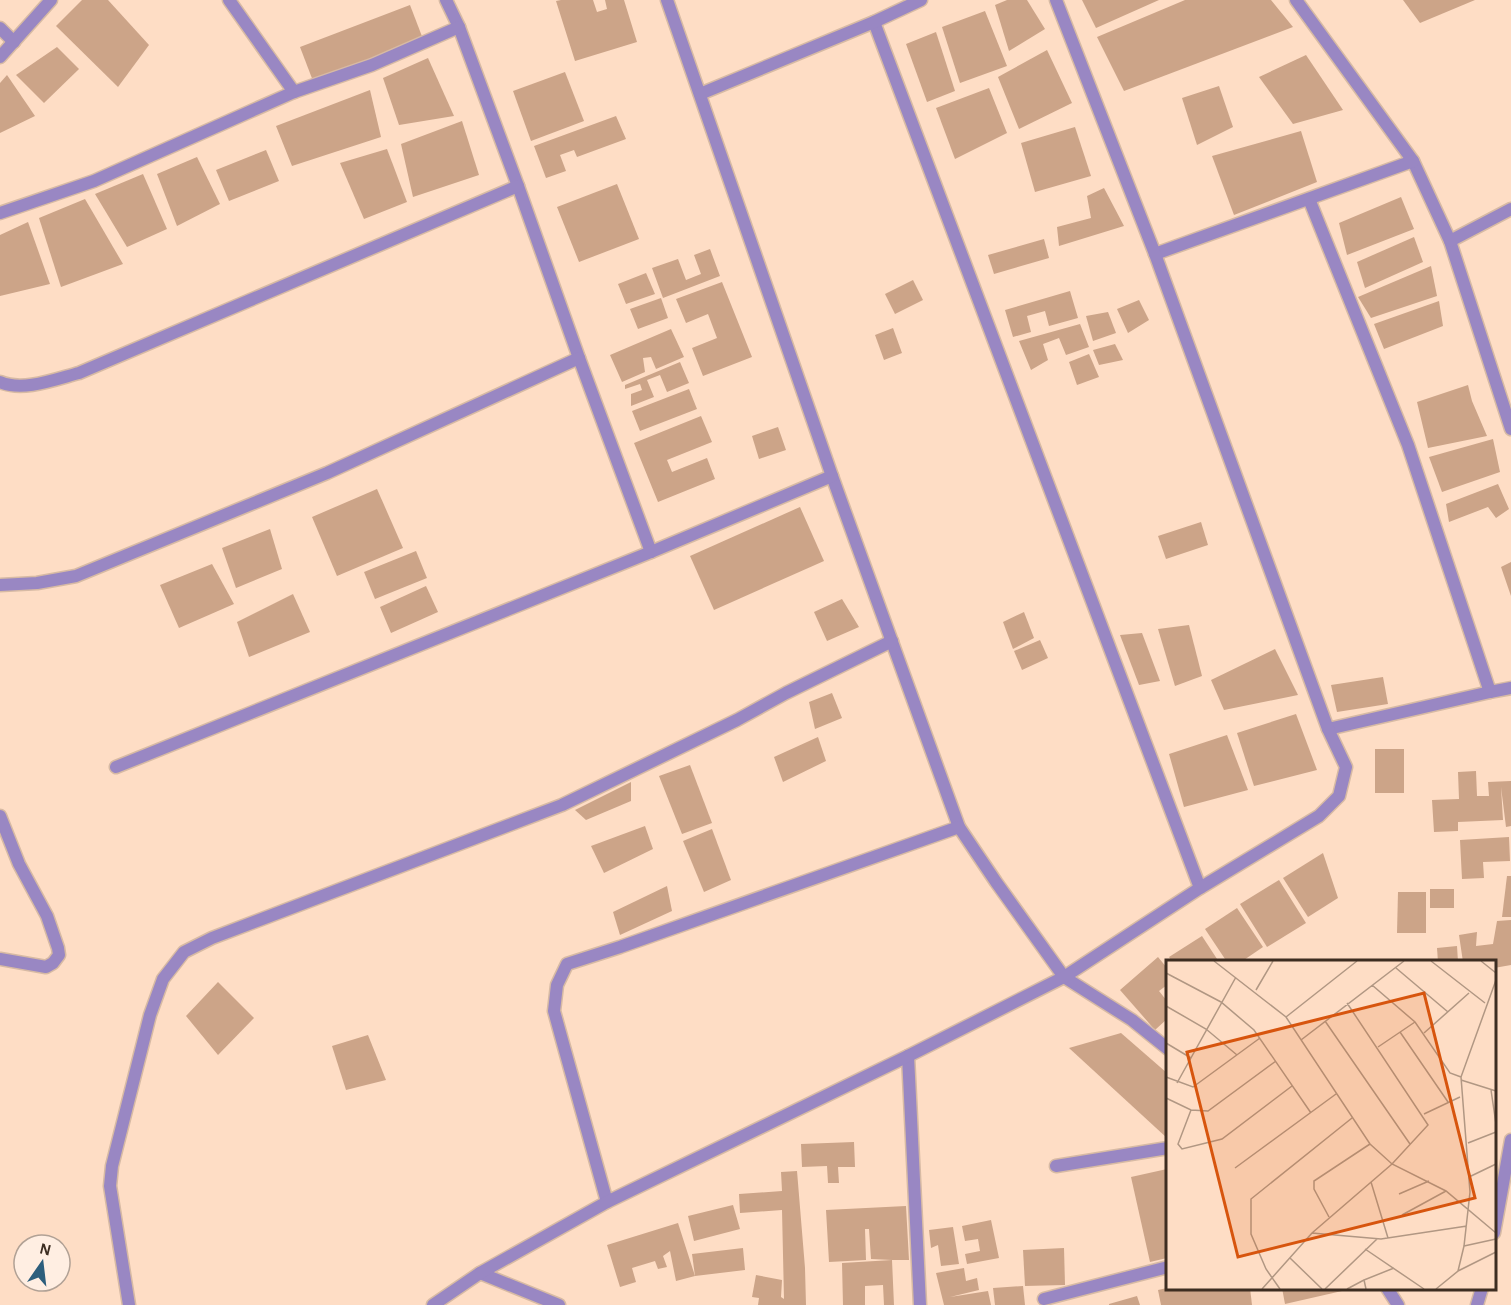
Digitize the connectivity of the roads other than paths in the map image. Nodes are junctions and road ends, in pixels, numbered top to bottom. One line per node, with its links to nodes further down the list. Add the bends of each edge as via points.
1 (51, 0): 11 (street)
2 (229, 0): 13 (street)
3 (446, 0): 9 (street)
4 (667, 0): 14 (street)
5 (921, 0): 8 (street)
6 (1056, 0): 21 (street)
7 (1296, 0): 15 (street)
8 (874, 22): 14 (street); 35 (street)
9 (459, 27): 13 (street, via 372,65); 16 (street)
10 (0, 28): 11 (street)
11 (14, 42): 12 (street)
12 (0, 57)
13 (294, 92): 19 (street, via 94,181)
14 (700, 94): 25 (street)
15 (1413, 161): 17 (street); 20 (street)
16 (518, 186): 22 (street); 23 (street, via 79,373 39,384)
17 (1309, 199): 21 (street); 30 (street, via 1408,446)
18 (1511, 209): 20 (street)
19 (0, 213)
20 (1450, 241): 24 (street)
21 (1155, 254): 31 (street)
22 (579, 358): 26 (street); 27 (street, via 327,473 76,576 37,584)
23 (0, 382)
24 (1511, 429)
25 (832, 476): 26 (street); 28 (street)
26 (651, 552): 32 (street)
27 (0, 585)
28 (892, 641): 34 (street); 51 (street, via 562,805 184,952 163,979 150,1015 112,1166 110,1186)
29 (1511, 688): 30 (street)
30 (1490, 692): 31 (street)
31 (1328, 729): 35 (street, via 1346,766 1339,796 1319,816)
32 (116, 767)
33 (0, 816): 36 (street, via 19,864 47,916 59,955 46,967)
34 (959, 827): 37 (street); 44 (street, via 567,964 557,985 554,1011)
35 (1200, 888): 37 (street)
36 (0, 959)
37 (1064, 977): 38 (street, via 1132,1020); 39 (street)
38 (1166, 1048)
39 (908, 1056): 44 (street); 54 (street)
40 (1511, 1140): 43 (street)
41 (1166, 1148): 42 (street)
42 (1056, 1166)
43 (1509, 1168): 45 (street)
44 (607, 1202): 47 (street)
45 (1496, 1224)
46 (1166, 1267): 50 (street)
47 (480, 1274): 52 (street); 53 (street)
48 (1388, 1290): 55 (street)
49 (1481, 1290): 56 (street)
50 (1044, 1299)
51 (129, 1305)
52 (433, 1305)
53 (559, 1305)
54 (920, 1305)
55 (1398, 1305)
56 (1477, 1305)

